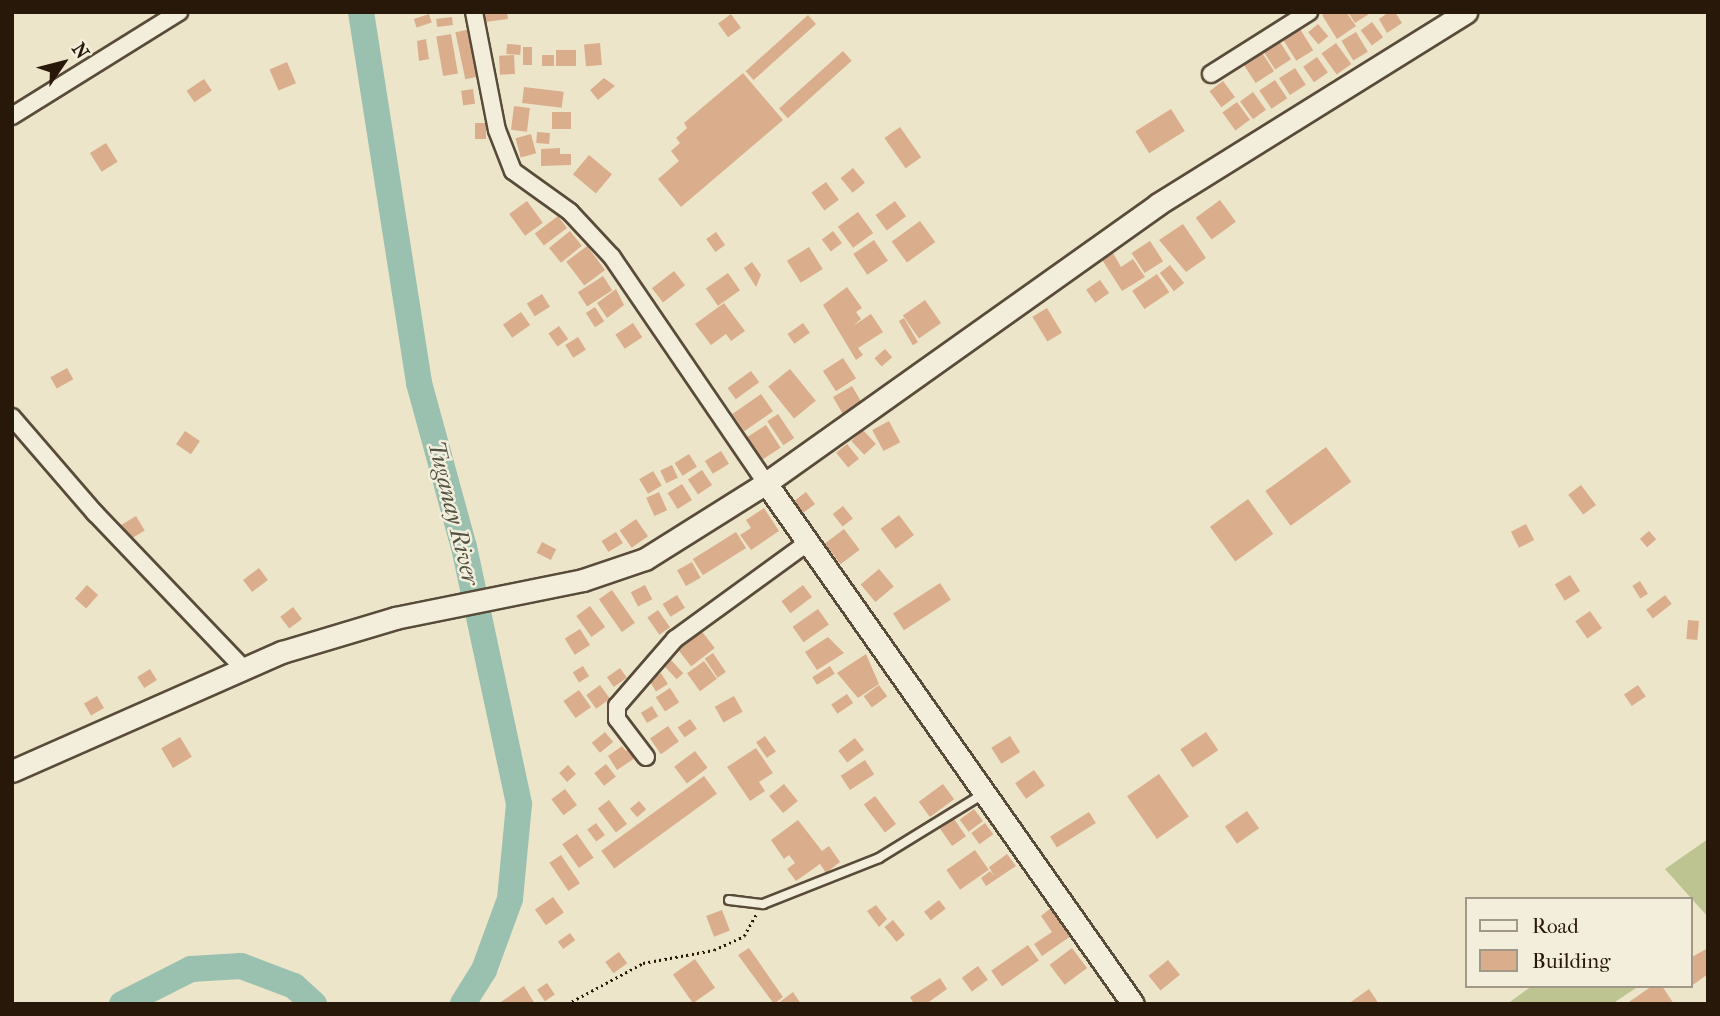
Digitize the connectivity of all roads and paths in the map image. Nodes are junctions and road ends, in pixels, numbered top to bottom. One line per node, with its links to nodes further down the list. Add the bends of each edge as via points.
1 (179, 12): 6 (street)
2 (474, 12): 8 (street, via 497,130 513,171 570,212 605,248)
3 (1309, 12): 5 (street)
4 (1466, 12): 8 (street, via 1147,211)
5 (1211, 74)
6 (12, 116)
7 (12, 417): 10 (street, via 95,513)
8 (766, 482): 9 (street); 10 (street, via 645,559 547,588 358,627)
9 (807, 543): 11 (street, via 675,639 617,706 617,719); 13 (street)
10 (243, 668): 12 (street)
11 (646, 757)
12 (12, 771)
13 (985, 793): 15 (lane, via 879,858); 17 (street)
14 (729, 900): 15 (lane)
15 (762, 904): 16 (path, via 744,936 714,950 643,963)
16 (567, 1004)
17 (1133, 1004)

